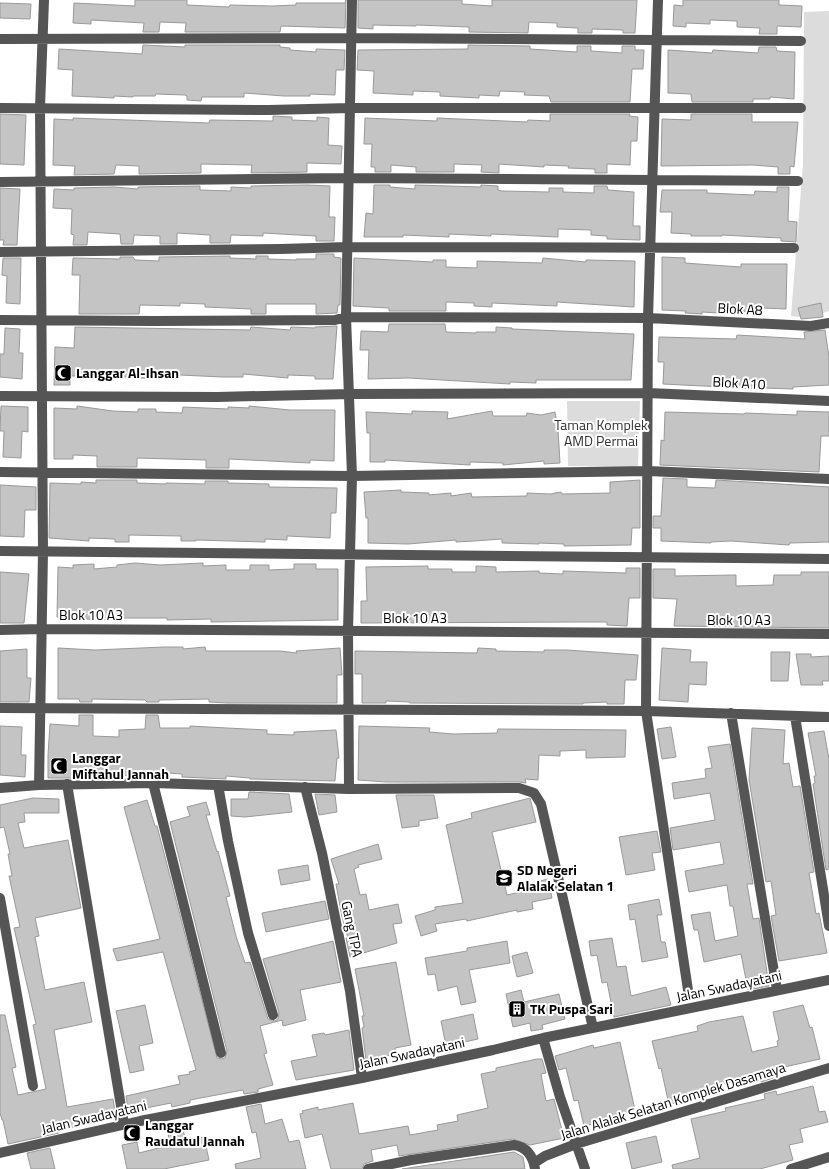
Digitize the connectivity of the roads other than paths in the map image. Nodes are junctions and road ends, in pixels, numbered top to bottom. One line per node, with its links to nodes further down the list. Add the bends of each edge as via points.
1 (44, 0): 6 (street)
2 (352, 0): 4 (street)
3 (658, 0): 7 (street)
4 (352, 38): 6 (street); 7 (street); 11 (street)
5 (0, 39): 6 (street)
6 (44, 40): 9 (street)
7 (656, 40): 8 (street); 12 (street)
8 (801, 42)
9 (40, 107): 10 (street); 11 (street, via 214,110); 18 (street)
10 (0, 108)
11 (350, 108): 12 (street); 14 (street)
12 (654, 108): 13 (street); 15 (street)
13 (801, 108)
14 (348, 178): 15 (street); 18 (street); 19 (street)
15 (652, 180): 16 (street); 20 (street)
16 (798, 181)
17 (0, 182): 18 (street)
18 (42, 182): 22 (street)
19 (347, 247): 20 (street); 22 (street); 24 (street)
20 (650, 248): 21 (street); 25 (street)
21 (794, 248)
22 (40, 251): 23 (street); 27 (street)
23 (0, 252)
24 (346, 317): 25 (street, Blok A8); 27 (street, Blok A8, via 335,320); 30 (street)
25 (648, 318): 28 (street, Blok A8, via 811,326); 29 (street)
26 (0, 320): 27 (street, Blok A8)
27 (41, 320): 32 (street)
28 (829, 322)
29 (648, 393): 30 (street, Blok A10); 33 (street, Blok A10); 34 (street)
30 (350, 394): 32 (street, Blok A10); 37 (street)
31 (0, 396): 32 (street, Blok A10)
32 (42, 397): 36 (street)
33 (829, 401)
34 (648, 471): 37 (street); 38 (street); 42 (street)
35 (0, 472): 36 (street)
36 (42, 472): 37 (street); 40 (street)
37 (352, 476): 41 (street)
38 (829, 479)
39 (0, 551): 40 (street)
40 (43, 551): 41 (street); 44 (street)
41 (351, 556): 42 (street); 46 (street)
42 (647, 556): 43 (street); 47 (street)
43 (829, 559)
44 (42, 629): 45 (street, Blok 10 A3); 46 (street, Blok 10 A3); 49 (street)
45 (0, 630)
46 (348, 631): 47 (street, Blok 10 A3); 51 (street)
47 (646, 634): 48 (street, Blok 10 A3); 52 (street)
48 (829, 634)
49 (42, 707): 50 (street); 51 (street); 59 (street)
50 (0, 708)
51 (348, 710): 52 (street); 62 (street)
52 (646, 711): 53 (street); 66 (street)
53 (731, 713): 54 (street); 67 (street)
54 (795, 716): 55 (street); 64 (street)
55 (829, 717)
56 (153, 783): 57 (street); 58 (street); 71 (street)
57 (67, 784): 59 (street); 75 (street)
58 (218, 784): 60 (street); 68 (street, via 248,933)
59 (39, 785): 61 (street)
60 (305, 787): 62 (street); 73 (street, Gang TPA, via 322,853 350,991)
61 (0, 788)
62 (349, 789): 69 (street, via 519,788 534,793 541,804)
63 (0, 898): 74 (street)
64 (829, 926)
65 (829, 980): 67 (street, Jalan Swadayatani)
66 (688, 990)
67 (777, 990): 69 (street, Jalan Swadayatani)
68 (273, 1015)
69 (593, 1028): 70 (street, Jalan Swadayatani)
70 (543, 1038): 73 (street, Jalan Swadayatani); 76 (street)
71 (221, 1053)
72 (829, 1068): 76 (street, Jalan Alalak Selatan Komplek Dasamaya)
73 (362, 1078): 75 (street, Jalan Swadayatani)
74 (33, 1086)
75 (124, 1124): 77 (street, Jalan Swadayatani)
76 (576, 1144): 79 (street, Jalan Alalak Selatan Komplek Dasamaya, via 545,1156); 81 (street)
77 (0, 1153)
78 (829, 1157): 82 (street)
79 (534, 1166): 80 (street, via 524,1147 514,1145)
80 (368, 1169)
81 (585, 1169)
82 (792, 1169)

